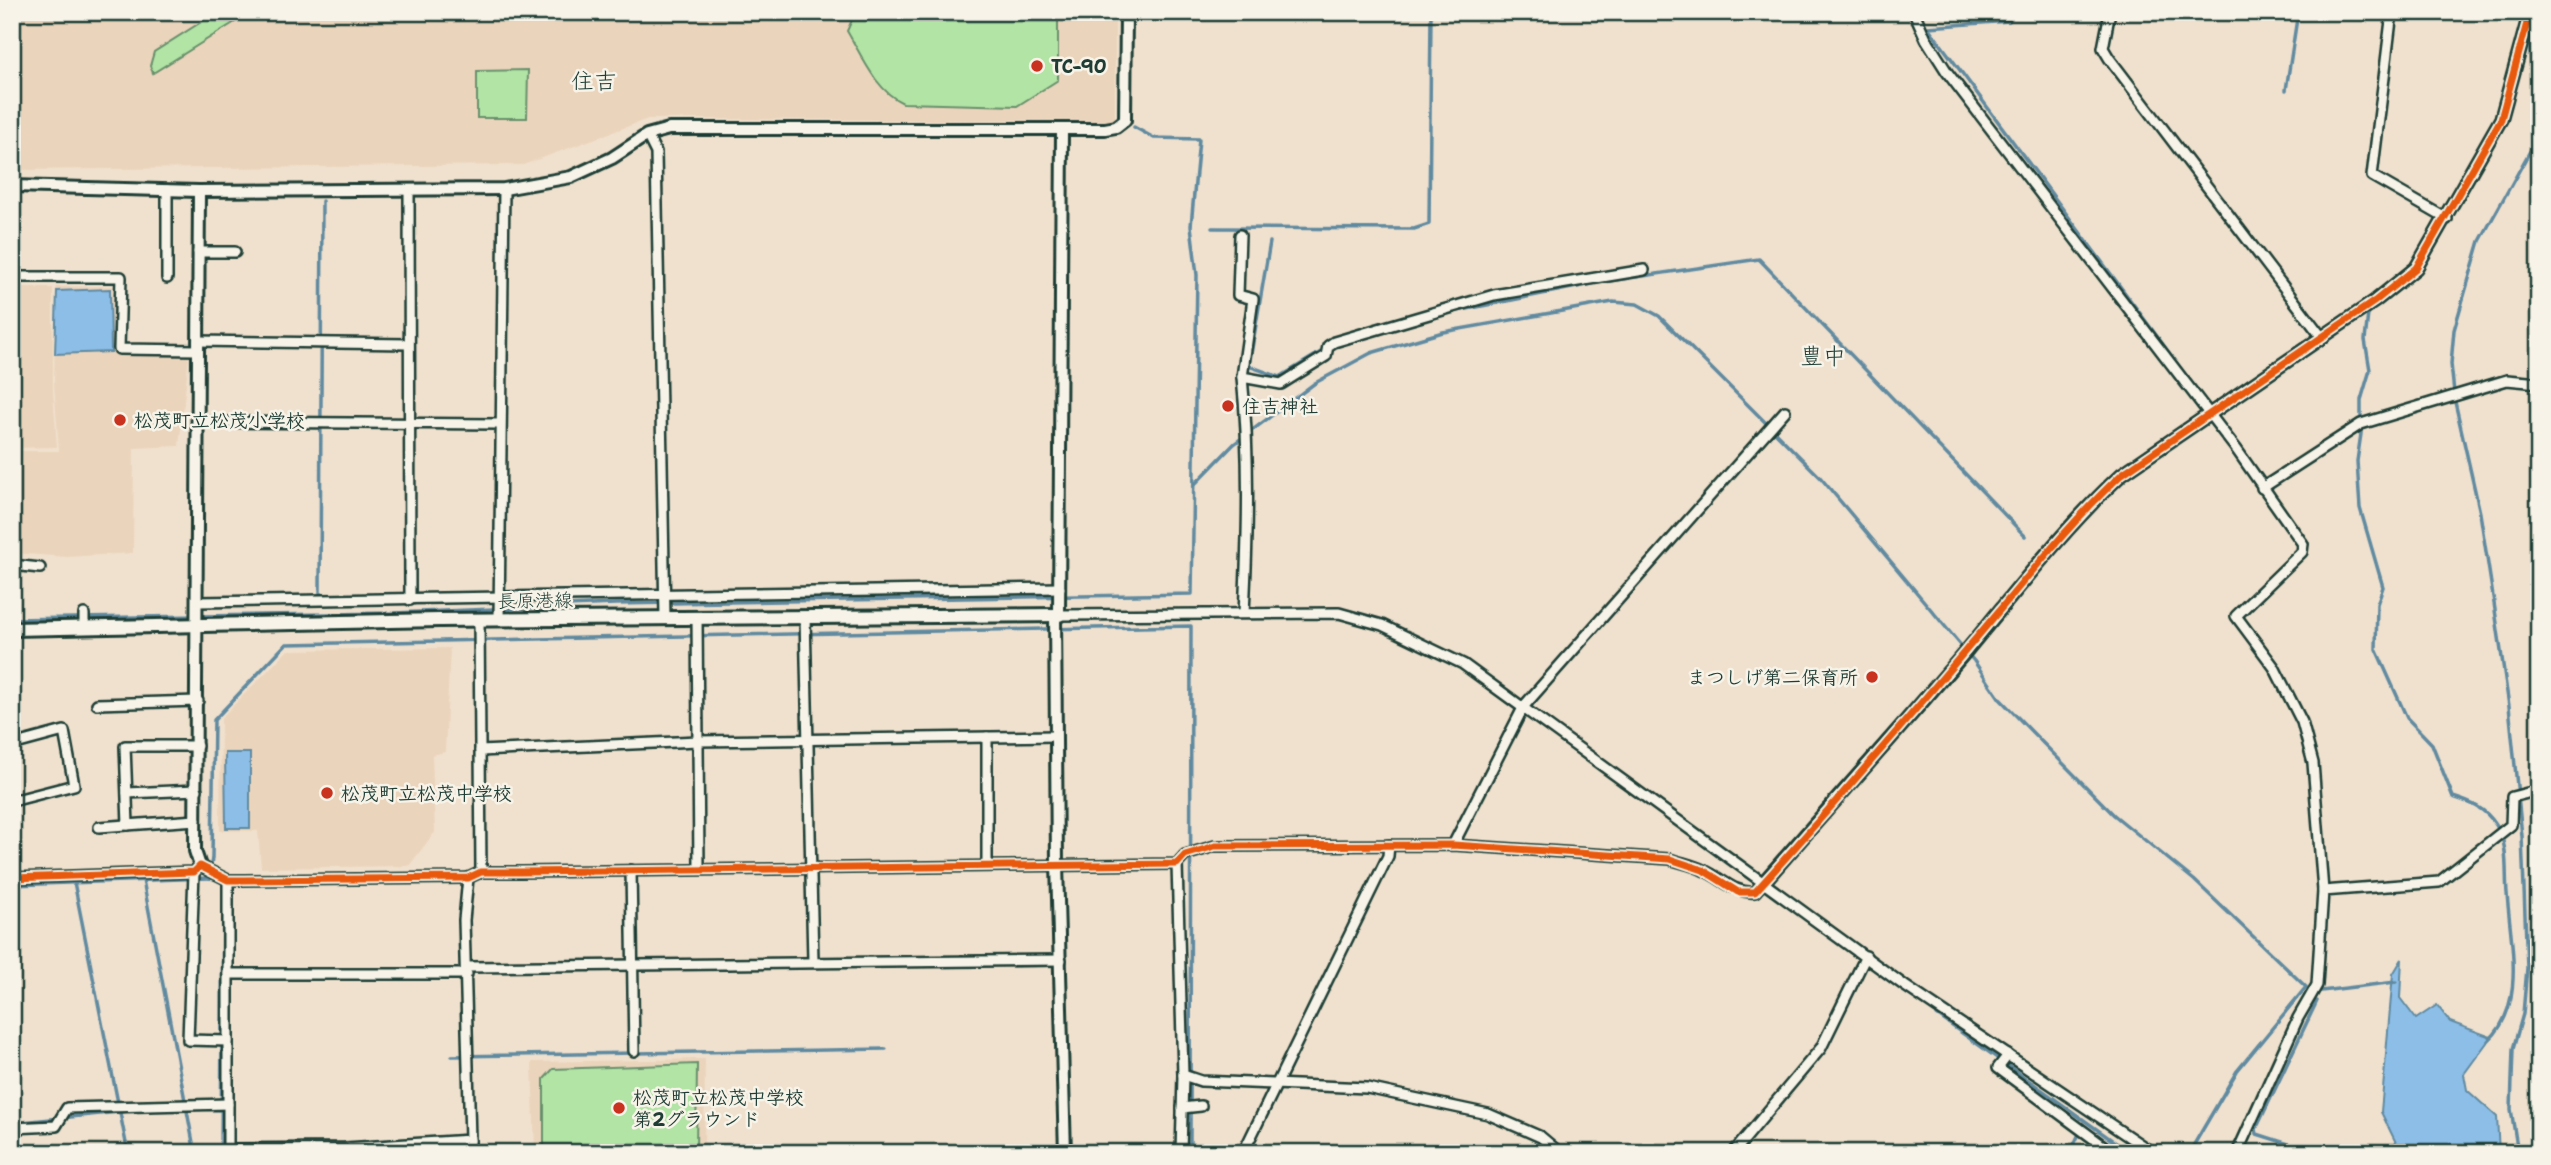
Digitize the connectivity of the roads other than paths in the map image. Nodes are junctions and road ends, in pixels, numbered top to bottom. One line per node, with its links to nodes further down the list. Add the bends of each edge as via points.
1 (1126, 12): 8 (street, via 1125,120 1105,129)
2 (1914, 12): 28 (street, via 1947,72)
3 (2110, 12): 22 (street, via 2103,48 2109,58)
4 (2392, 12): 15 (street, via 2372,176)
5 (2522, 12): 7 (street)
6 (2530, 12): 7 (street)
7 (2527, 25): 15 (street, via 2501,119)
8 (1062, 130): 9 (street, via 669,129); 35 (street)
9 (647, 135): 11 (street, via 571,177); 36 (street, via 656,153)
10 (12, 186): 12 (street)
11 (504, 189): 13 (street); 31 (street)
12 (167, 190): 14 (street); 21 (street)
13 (409, 190): 14 (street); 23 (street)
14 (199, 191): 17 (street)
15 (2446, 219): 22 (street, via 2416,268)
16 (1240, 235): 25 (street, via 1238,295 1253,299)
17 (198, 252): 18 (street); 24 (street)
18 (235, 252)
19 (1644, 270): 25 (street, via 1494,295 1334,342 1326,356 1282,384)
20 (12, 277): 24 (street, via 121,277 119,349)
21 (167, 278)
22 (2321, 337): 28 (street)
23 (408, 344): 24 (street); 30 (street)
24 (198, 346): 29 (street)
25 (1242, 377): 39 (street, via 1247,420)
26 (2539, 383): 32 (street, via 2507,380 2357,426)
27 (1785, 411): 50 (street)
28 (2208, 415): 32 (street); 78 (street, via 2122,474 2081,514)
29 (197, 422): 30 (street); 40 (street)
30 (408, 424): 31 (street); 37 (street)
31 (500, 424): 38 (street)
32 (2262, 488): 79 (street, via 2303,544 2301,552 2236,616 2274,667 2302,722 2313,763)
33 (12, 565): 34 (street)
34 (40, 568)
35 (1060, 588): 36 (street); 41 (street)
36 (664, 595): 38 (street); 42 (street)
37 (410, 600): 38 (street); 40 (street)
38 (499, 600): 46 (street)
39 (1244, 613): 41 (street); 50 (street, via 1339,613 1382,625 1463,664)
40 (197, 614): 45 (main road, 長原港線); 47 (main road, 長原港線); 48 (street)
41 (1057, 615): 44 (main road, 長原港線); 51 (street)
42 (664, 617): 43 (main road, 長原港線); 46 (main road, 長原港線)
43 (697, 617): 44 (main road, 長原港線); 54 (street)
44 (805, 617): 53 (street)
45 (479, 620): 46 (main road, 長原港線); 57 (street)
46 (499, 620)
47 (12, 629)
48 (198, 701): 49 (street); 56 (street)
49 (97, 704)
50 (1524, 706): 66 (street); 78 (street)
51 (1056, 736): 52 (street); 67 (street)
52 (987, 737): 53 (street); 69 (street)
53 (808, 740): 54 (street); 70 (street)
54 (698, 741): 57 (street); 72 (street)
55 (12, 745): 61 (street, via 64,731 74,785)
56 (197, 746): 58 (street); 60 (street, via 125,746)
57 (480, 751): 74 (street)
58 (197, 790): 60 (street); 62 (street)
59 (2539, 790): 79 (street, via 2512,797 2511,825 2439,882)
60 (127, 793): 63 (street)
61 (12, 802)
62 (196, 820): 63 (street); 71 (street)
63 (128, 825): 64 (street)
64 (99, 827)
65 (1389, 845): 66 (street); 68 (street, via 1215,846 1185,855); 90 (street, via 1388,856)
66 (1453, 845): 78 (street, via 1670,859 1703,870 1738,892 1755,892)
67 (1057, 864): 68 (street); 69 (street); 81 (street)
68 (1177, 864): 89 (street)
69 (987, 865): 70 (street)
70 (810, 868): 72 (street); 82 (street)
71 (197, 869): 75 (street); 77 (street); 86 (street, via 188,1041)
72 (699, 869): 73 (street)
73 (631, 870): 74 (street); 83 (street)
74 (481, 872): 76 (street)
75 (12, 878)
76 (468, 878): 77 (street); 84 (street, via 464,920)
77 (228, 880): 85 (street)
78 (1763, 883): 80 (street)
79 (2323, 891): 105 (street, via 2317,985)
80 (1866, 956): 88 (street); 102 (street, via 1821,1048)
81 (1060, 960): 82 (street); 98 (street)
82 (813, 961): 83 (street)
83 (633, 963): 84 (street); 87 (street)
84 (467, 971): 85 (street); 95 (street)
85 (228, 974): 86 (street)
86 (228, 1041): 91 (street)
87 (634, 1051)
88 (2008, 1055): 103 (street, via 1998,1068); 104 (street)
89 (1183, 1075): 90 (street, via 1201,1081); 93 (street)
90 (1277, 1083): 100 (street); 101 (street, via 1367,1088 1488,1114 1541,1137)
91 (228, 1104): 94 (street, via 67,1108 56,1126); 96 (street)
92 (1201, 1107): 93 (street)
93 (1182, 1108): 99 (street)
94 (12, 1128)
95 (470, 1140): 96 (street); 97 (street)
96 (228, 1151)
97 (470, 1153)
98 (1065, 1153)
99 (1181, 1153)
100 (1243, 1153)
101 (1560, 1153)
102 (1733, 1153)
103 (2113, 1153)
104 (2153, 1153)
105 (2237, 1153)

